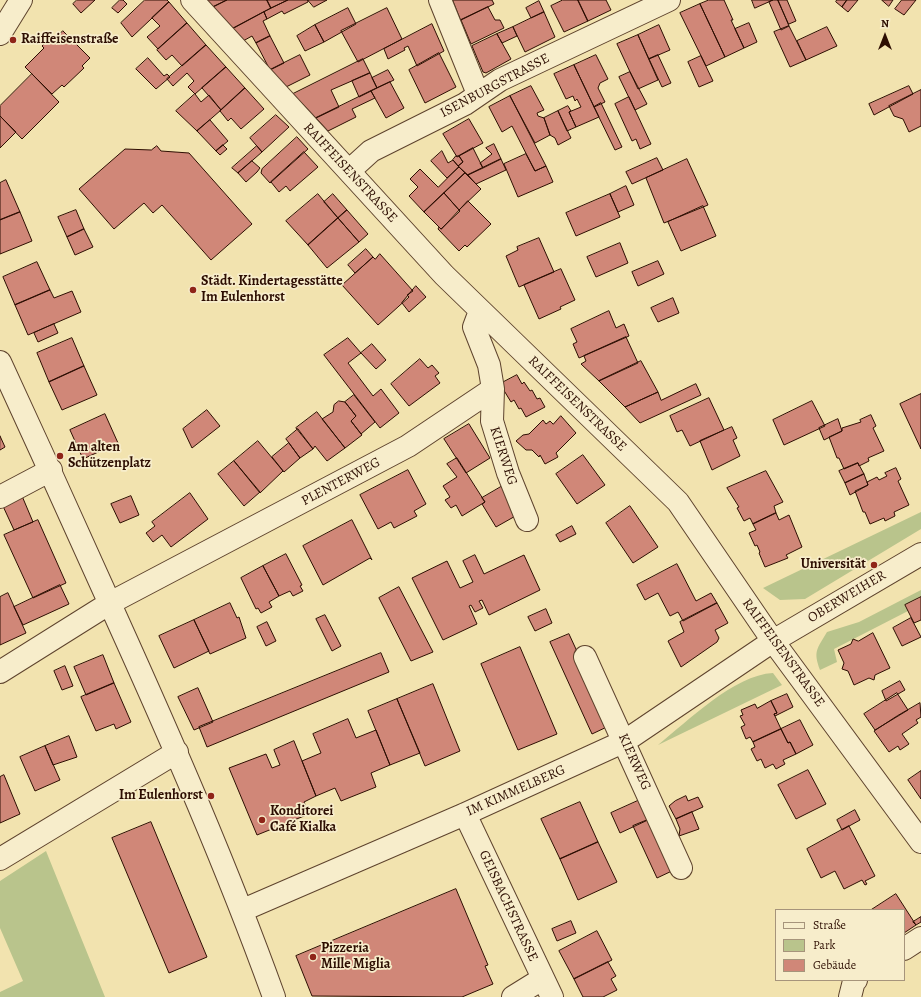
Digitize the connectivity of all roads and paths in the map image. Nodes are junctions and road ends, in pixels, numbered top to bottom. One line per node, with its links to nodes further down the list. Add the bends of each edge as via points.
1 (21, 0): 5 (street)
2 (192, 0): 7 (street, RAIFFEISENSTRASSE)
3 (440, 0): 6 (street)
4 (669, 0): 6 (street, ISENBURGSTRASSE, via 500,80)
5 (0, 34)
6 (478, 94): 7 (street, ISENBURGSTRASSE, via 465,104 371,151)
7 (349, 171): 8 (street, RAIFFEISENSTRASSE)
8 (480, 311): 10 (street, via 474,327 489,365); 16 (street, RAIFFEISENSTRASSE, via 678,502)
9 (0, 362): 11 (street)
10 (493, 389): 13 (street, KIERWEG, via 492,421 508,473); 15 (street, PLENTERWEG, via 408,446)
11 (51, 470): 12 (street); 15 (street)
12 (0, 497)
13 (527, 520)
14 (921, 554): 16 (street, OBERWEIHER)
15 (110, 603): 18 (street); 20 (street)
16 (773, 641): 19 (street, IM KIMMELBERG); 22 (street, RAIFFEISENSTRASSE)
17 (585, 657): 19 (street, KIERWEG)
18 (0, 672)
19 (625, 741): 21 (street, IM KIMMELBERG); 24 (street, KIERWEG)
20 (177, 752): 23 (street); 25 (street)
21 (465, 814): 25 (street, IM KIMMELBERG); 29 (street, GEISBACHSTRASSE)
22 (921, 842)
23 (0, 859)
24 (681, 868)
25 (243, 910): 30 (street)
26 (921, 938): 27 (street)
27 (905, 948)
28 (854, 981): 32 (street)
29 (547, 988): 31 (street)
30 (274, 997)
31 (513, 997)
32 (850, 997)

